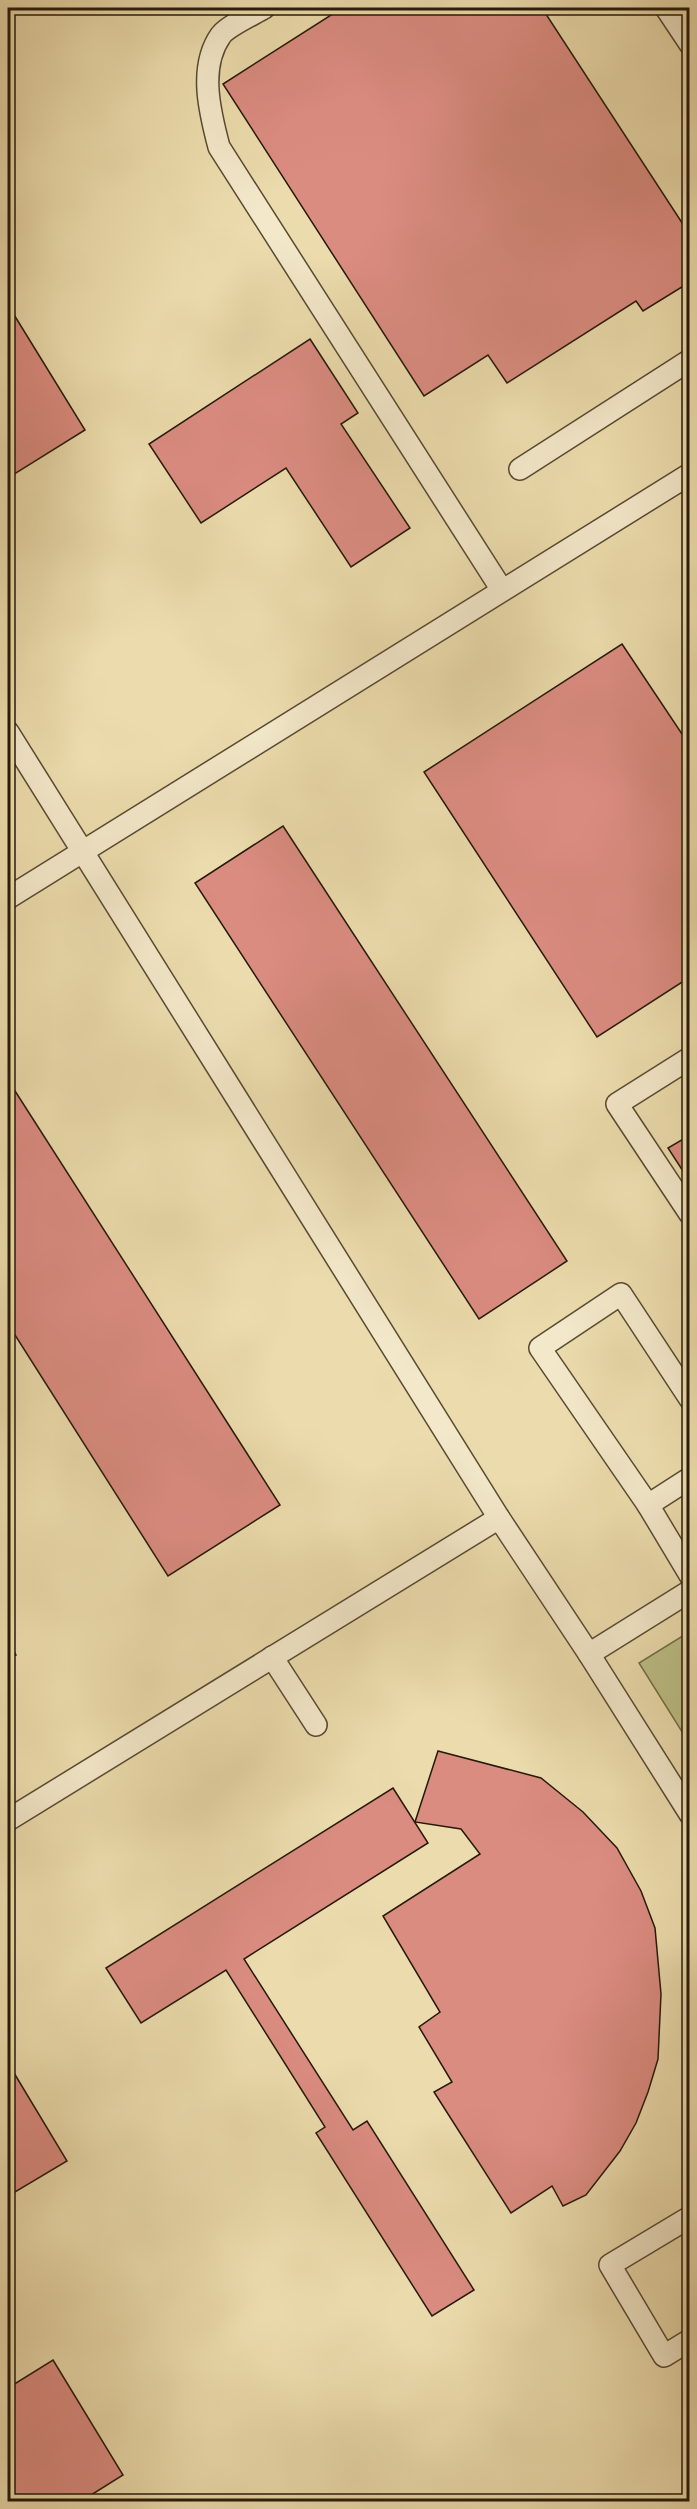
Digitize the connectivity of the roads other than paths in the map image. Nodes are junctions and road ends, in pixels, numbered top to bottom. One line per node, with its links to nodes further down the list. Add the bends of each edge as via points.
1 (264, 8): 7 (lane, via 222,34 210,64 208,104 219,147)
2 (666, 8): 3 (lane)
3 (690, 44)
4 (690, 360): 5 (lane)
5 (520, 469)
6 (690, 474): 7 (lane)
7 (502, 590): 9 (lane)
8 (8, 732): 9 (lane)
9 (83, 851): 10 (lane); 16 (lane)
10 (8, 898)
11 (690, 1058): 12 (lane, via 617,1104)
12 (690, 1214)
13 (690, 1399): 15 (lane, via 621,1294 540,1348)
14 (690, 1478): 15 (lane)
15 (648, 1505): 17 (lane)
16 (499, 1518): 19 (lane); 20 (lane)
17 (690, 1575)
18 (690, 1591): 19 (lane)
19 (589, 1654): 22 (lane)
20 (273, 1656): 21 (lane); 23 (lane)
21 (316, 1725)
22 (690, 1814)
23 (8, 1820)
24 (690, 2217): 25 (lane, via 610,2265 664,2356)
25 (690, 2340)

